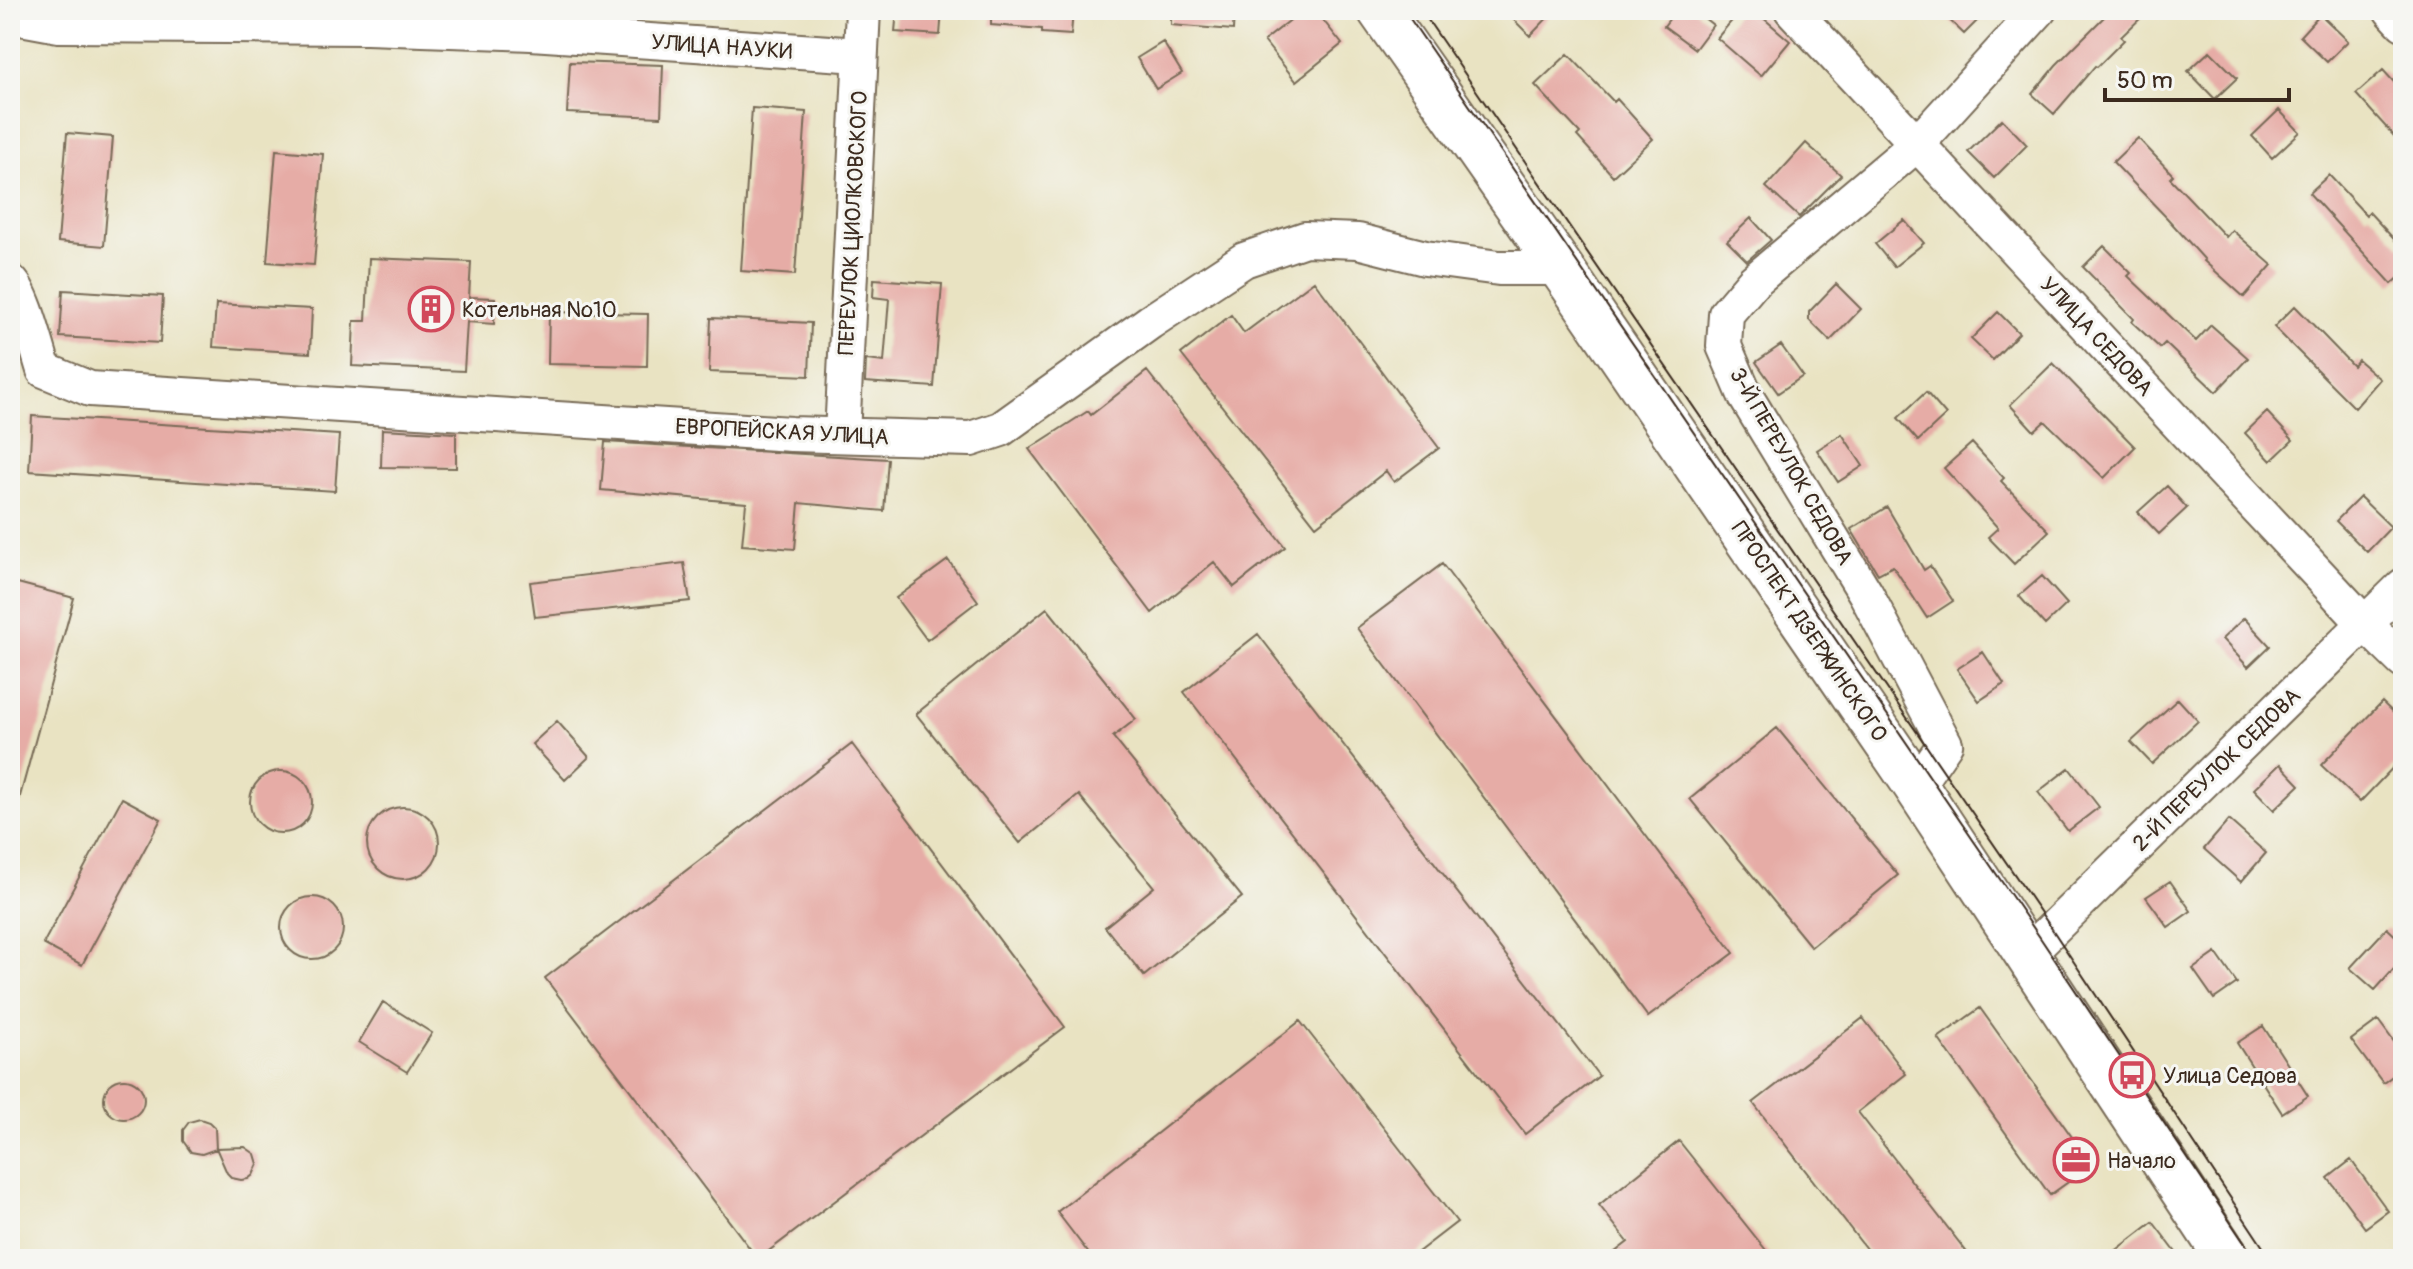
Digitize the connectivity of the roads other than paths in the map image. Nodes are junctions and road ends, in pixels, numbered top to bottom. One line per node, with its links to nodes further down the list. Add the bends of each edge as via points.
1 (863, 10): 8 (street, ПЕРЕУЛОК ЦИОЛКОВСКОГО)
2 (1380, 10): 10 (main road, ПРОСПЕКТ ДЗЕРЖИНСКОГО)
3 (1792, 10): 9 (street, УЛИЦА СЕДОВА)
4 (2039, 10): 9 (street, 3-Й ПЕРЕУЛОК СЕДОВА)
5 (2391, 10): 7 (street)
6 (10, 16): 8 (street, УЛИЦА НАУКИ, via 59,25 531,33)
7 (2403, 23)
8 (860, 55): 12 (street, ПЕРЕУЛОК ЦИОЛКОВСКОГО)
9 (1917, 144): 14 (street, УЛИЦА СЕДОВА); 16 (street, 3-Й ПЕРЕУЛОК СЕДОВА, via 1754,281 1726,314 1724,346 1746,397 1866,594 1945,744)
10 (1561, 268): 12 (street, ЕВРОПЕЙСКАЯ УЛИЦА, via 1499,268 1425,258 1358,241 1305,239 1244,260 1001,429 971,439); 16 (main road, ПРОСПЕКТ ДЗЕРЖИНСКОГО)
11 (10, 281): 12 (street, ЕВРОПЕЙСКАЯ УЛИЦА, via 23,303 44,370 90,389)
12 (842, 435)
13 (2403, 586): 14 (street, 2-Й ПЕРЕУЛОК СЕДОВА)
14 (2365, 624): 15 (street, УЛИЦА СЕДОВА); 17 (street, 2-Й ПЕРЕУЛОК СЕДОВА)
15 (2403, 661)
16 (1914, 783): 17 (main road, ПРОСПЕКТ ДЗЕРЖИНСКОГО)
17 (2028, 953): 18 (main road, ПРОСПЕКТ ДЗЕРЖИНСКОГО)
18 (2228, 1259)

